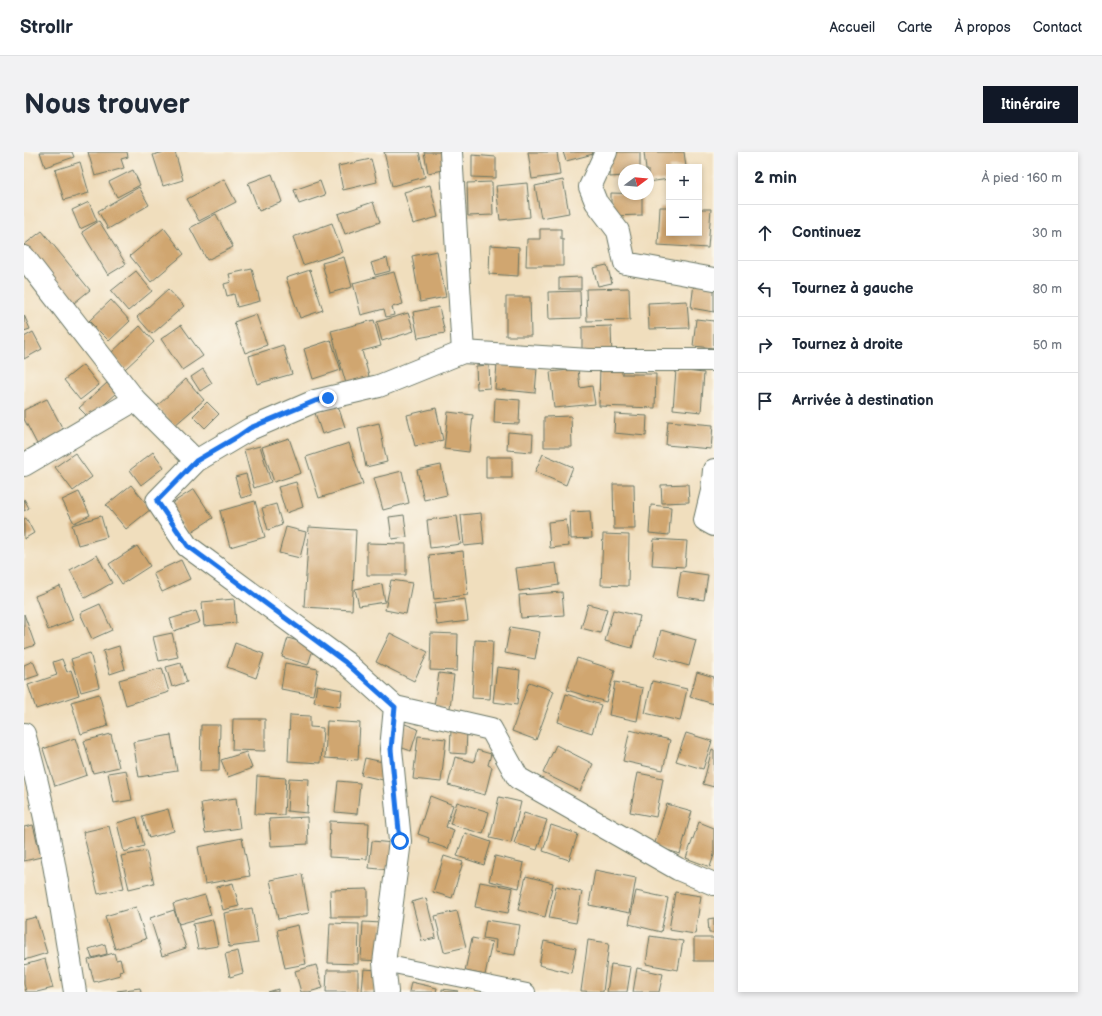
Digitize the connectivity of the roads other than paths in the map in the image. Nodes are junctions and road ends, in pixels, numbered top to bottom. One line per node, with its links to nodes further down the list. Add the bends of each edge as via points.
1 (451, 152): 5 (street)
2 (606, 152): 4 (street, via 590,187 596,202 618,231 625,263)
3 (24, 257): 7 (street)
4 (714, 279)
5 (463, 352): 6 (street, via 589,360); 8 (street, via 379,386 315,401 250,428)
6 (714, 360)
7 (135, 400): 8 (street); 9 (street)
8 (196, 461): 12 (street, via 157,501 188,546 345,662)
9 (24, 464)
10 (714, 470): 11 (street, via 705,520)
11 (714, 525)
12 (395, 707): 14 (street, via 491,729 518,778 678,869); 15 (street, via 391,749 400,841)
13 (24, 734): 16 (street, via 49,838)
14 (714, 884)
15 (384, 963): 17 (street); 18 (lane)
16 (75, 992)
17 (387, 992)
18 (527, 992)

